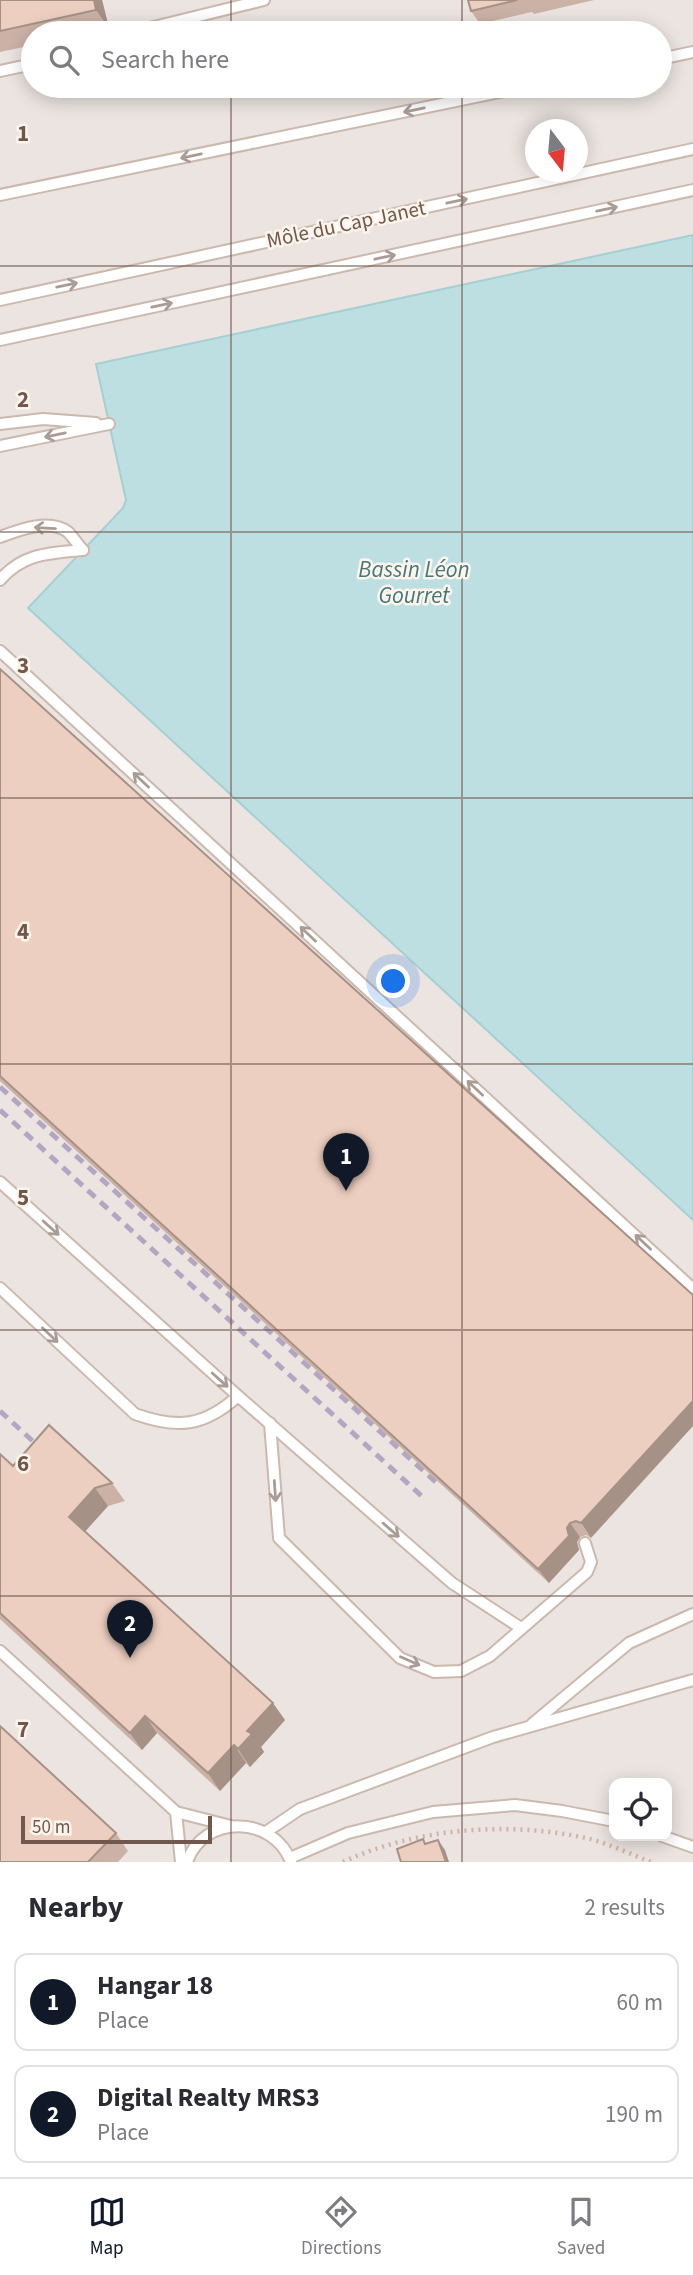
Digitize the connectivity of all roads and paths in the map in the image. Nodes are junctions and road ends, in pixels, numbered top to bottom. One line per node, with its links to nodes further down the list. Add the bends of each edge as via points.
1 (264, 0): 2 (lane)
2 (178, 21)
3 (693, 52): 4 (lane)
4 (672, 56)
5 (21, 67): 6 (lane)
6 (0, 71)
7 (471, 98): 10 (lane, one-way to 10)
8 (693, 149): 11 (lane, Môle du Cap Janet, one-way to 8)
9 (693, 190): 12 (lane, Môle du Cap Janet, one-way to 9)
10 (0, 195)
11 (0, 299)
12 (0, 340)
13 (0, 424): 14 (lane, one-way to 14, via 43,418 109,424)
14 (0, 446)
15 (0, 537): 16 (lane, one-way to 15, via 10,568 40,554 83,550 67,531 45,526)
16 (0, 580)
17 (0, 651): 20 (lane, one-way to 17)
18 (0, 1182): 21 (lane, one-way to 21)
19 (0, 1288): 21 (lane, one-way to 21, via 135,1414 160,1423 195,1422 219,1413)
20 (693, 1289)
21 (237, 1396): 22 (lane)
22 (270, 1423): 25 (lane, one-way to 25, via 452,1583); 25 (lane, one-way to 25, via 279,1538 400,1658 434,1672 461,1671 490,1656)
23 (585, 1544): 25 (lane, via 591,1562 587,1572)
24 (693, 1614): 28 (lane, via 629,1643)
25 (521, 1628)
26 (0, 1651): 29 (lane)
27 (693, 1680): 28 (lane)
28 (529, 1727): 32 (lane, via 300,1809)
29 (176, 1812): 31 (lane); 36 (lane)
30 (609, 1820): 35 (lane, via 515,1805 433,1812 348,1833)
31 (231, 1826): 32 (lane); 36 (lane, via 199,1842)
32 (266, 1832): 35 (lane)
33 (672, 1840): 34 (lane)
34 (693, 1847)
35 (290, 1860)
36 (184, 1862)
37 (343, 1862): 38 (path, via 396,1844 468,1830 524,1829 587,1839)
38 (651, 1862)

